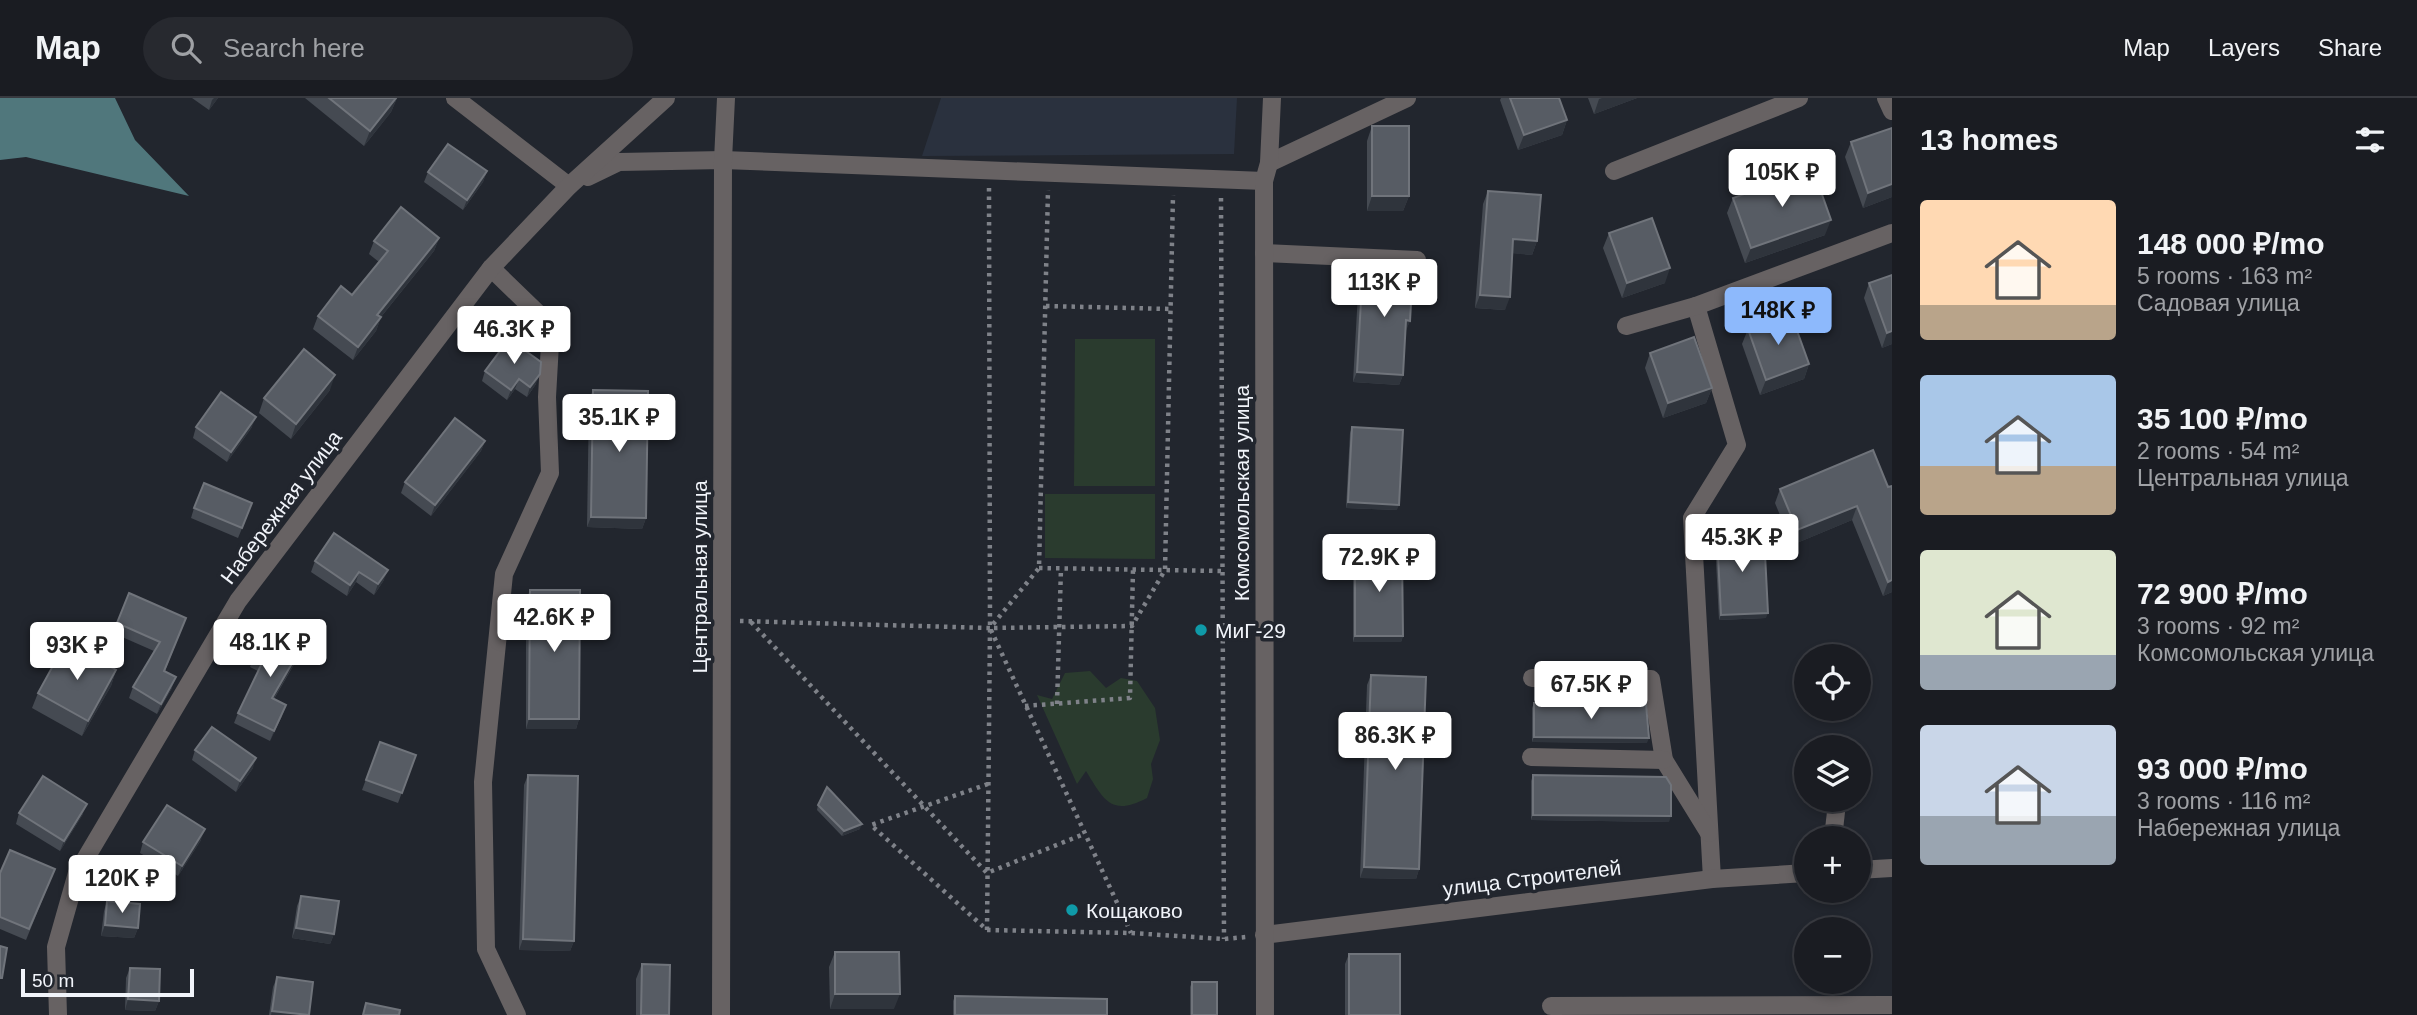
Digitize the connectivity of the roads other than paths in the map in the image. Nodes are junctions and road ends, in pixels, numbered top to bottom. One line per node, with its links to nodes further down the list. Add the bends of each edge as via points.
1 (455, 98): 13 (street)
2 (666, 98): 13 (street, Набережная улица)
3 (726, 98): 9 (street, Центральная улица)
4 (1272, 98): 10 (street, Комсомольская улица)
5 (1407, 98): 10 (street)
6 (1799, 98): 11 (street)
7 (1886, 98): 8 (street)
8 (1892, 111)
9 (723, 160): 12 (street); 13 (street, via 619,162); 35 (street, Центральная улица)
10 (1269, 163): 12 (street, Комсомольская улица)
11 (1614, 171)
12 (1264, 181): 15 (street, Комсомольская улица)
13 (569, 186): 17 (street, Набережная улица)
14 (1892, 233): 18 (street)
15 (1264, 253): 16 (street); 30 (street, Комсомольская улица)
16 (1417, 260)
17 (491, 268): 33 (street, Набережная улица, via 238,601 77,873 56,947); 34 (street, via 551,326 547,397 550,473 504,574 484,782 486,949)
18 (1696, 306): 19 (street); 25 (street, via 1737,445 1692,518)
19 (1626, 326)
20 (1532, 678): 22 (street, via 1651,679)
21 (1531, 757): 22 (street)
22 (1664, 760): 25 (street)
23 (1836, 812): 24 (street)
24 (1834, 826)
25 (1710, 834): 29 (street)
26 (1892, 868): 27 (street)
27 (1871, 869)
28 (1794, 874): 29 (street, улица Строителей)
29 (1712, 879): 30 (street, улица Строителей)
30 (1264, 935): 36 (street, Комсомольская улица)
31 (1892, 1004): 32 (street)
32 (1551, 1006)
33 (58, 1015)
34 (517, 1015)
35 (721, 1015)
36 (1265, 1015)

